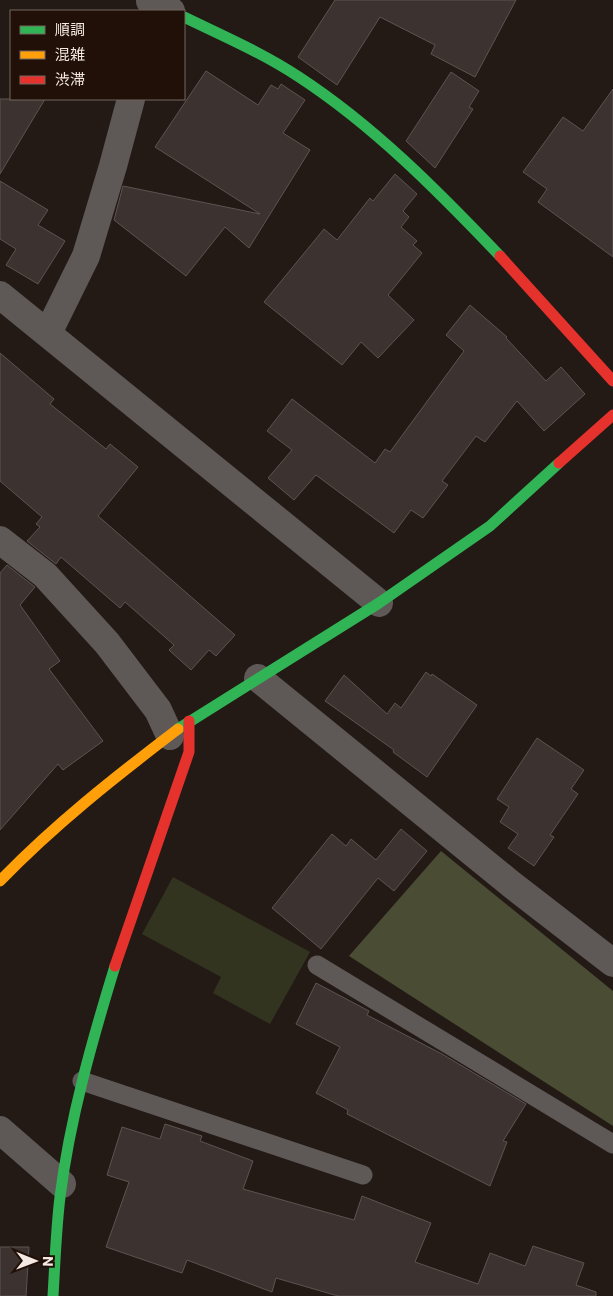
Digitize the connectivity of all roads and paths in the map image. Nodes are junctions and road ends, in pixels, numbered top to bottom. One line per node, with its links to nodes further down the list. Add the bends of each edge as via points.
1 (185, 18): 5 (street, via 300,78 347,111 415,169)
2 (131, 100): 4 (street, via 86,256)
3 (0, 295): 4 (street)
4 (48, 333): 8 (street)
5 (613, 381)
6 (613, 415): 8 (street, via 490,526)
7 (0, 540): 10 (street, via 45,575 107,643 158,710)
8 (379, 603): 9 (street)
9 (258, 678): 10 (street); 12 (street)
10 (180, 728): 11 (street, via 103,786); 14 (street, via 189,752 108,986)
11 (0, 881)
12 (613, 963)
13 (317, 965): 16 (lane)
14 (82, 1081): 17 (lane); 18 (street)
15 (0, 1130): 18 (street)
16 (613, 1144)
17 (364, 1175)
18 (62, 1184): 19 (street)
19 (53, 1296)

